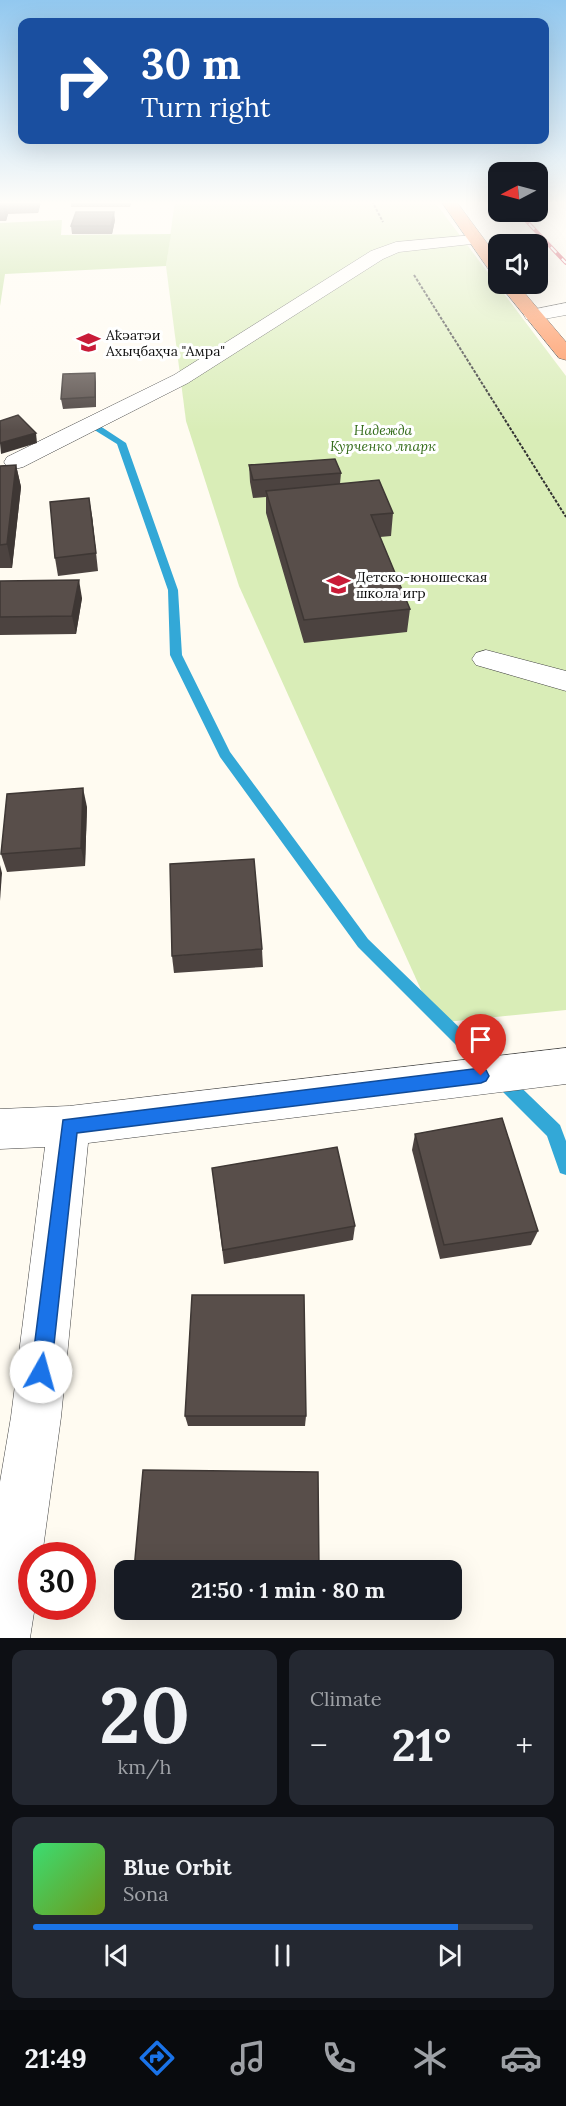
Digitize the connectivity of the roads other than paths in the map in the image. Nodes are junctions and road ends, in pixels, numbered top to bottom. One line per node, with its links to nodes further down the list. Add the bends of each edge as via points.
1 (340, 277): 6 (street, via 181,379)
2 (516, 294): 4 (highway)
3 (566, 309): 4 (street)
4 (533, 315): 5 (highway)
5 (566, 354)
6 (15, 462)
7 (486, 659): 8 (street)
8 (566, 681)
9 (566, 1066): 10 (street)
10 (69, 1126): 11 (street); 12 (street, via 36,1417)
11 (0, 1129)
12 (2, 1638)

